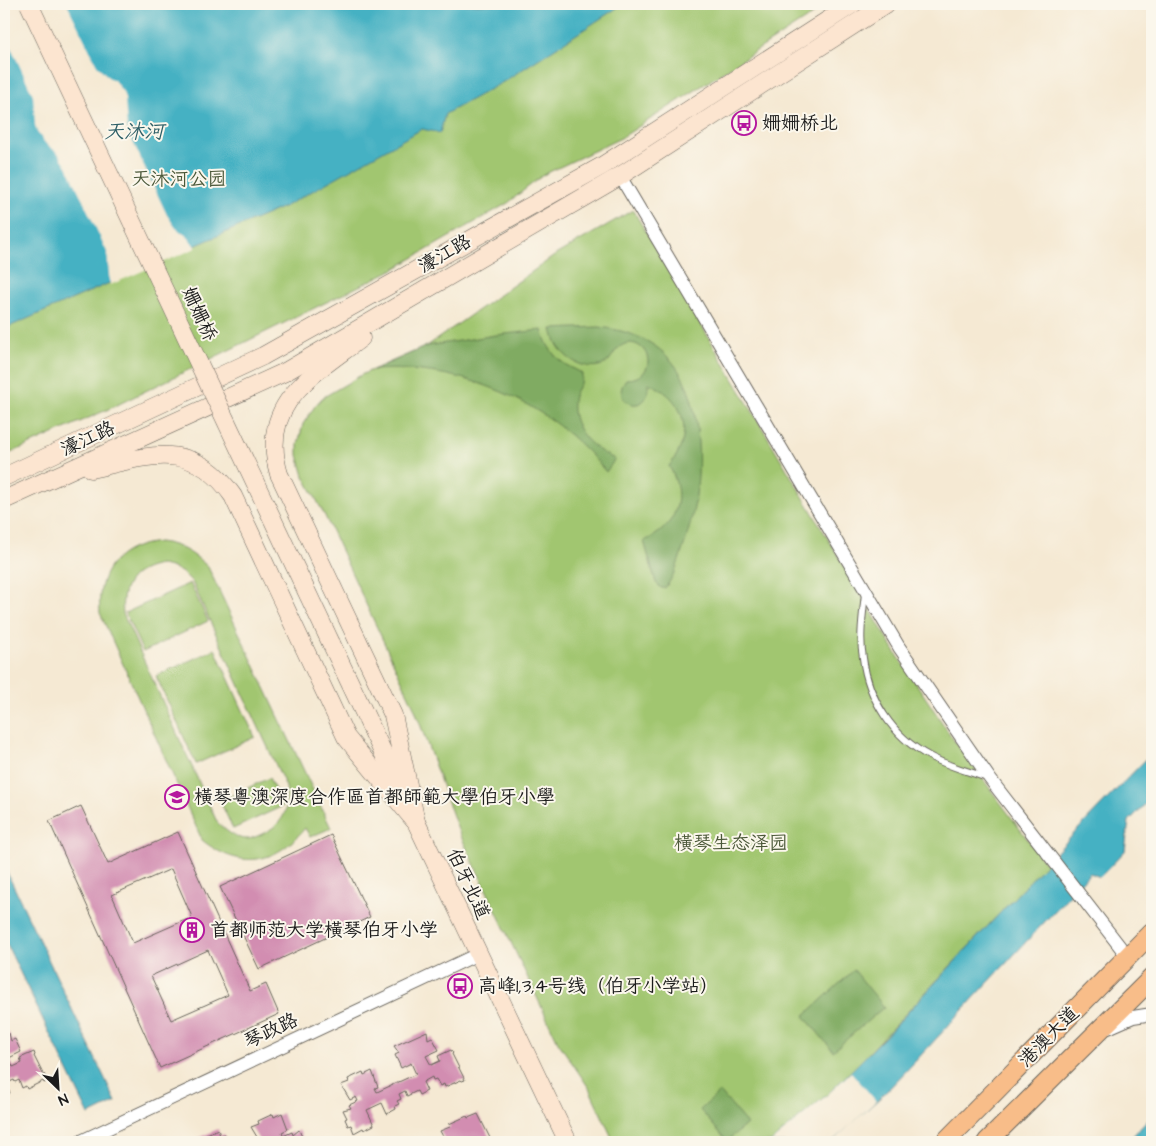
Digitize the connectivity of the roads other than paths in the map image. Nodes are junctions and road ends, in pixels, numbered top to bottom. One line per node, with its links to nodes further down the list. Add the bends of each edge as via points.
1 (29, 4): 10 (main road, 姗姗桥, bridge)
2 (853, 4): 6 (main road, 濠江路, via 602,166 263,356)
3 (886, 4): 4 (main road, 濠江路)
4 (620, 176): 5 (main road, 濠江路); 9 (street)
5 (418, 294): 7 (main road, 濠江路, via 285,372); 12 (main road, via 293,392 276,425 274,450 279,474 393,715)
6 (4, 477)
7 (54, 478): 8 (main road, 濠江路); 12 (main road, via 161,455 197,462 217,476 233,496 346,737)
8 (4, 500)
9 (865, 589): 11 (street, via 899,647); 11 (lane, via 862,657 879,707 900,735 928,756)
10 (331, 643): 12 (main road, 伯牙北道)
11 (990, 779): 15 (street)
12 (416, 822): 14 (main road, 伯牙北道)
13 (1152, 932): 15 (main road, 港澳大道)
14 (478, 954): 19 (street, 琴政路); 20 (main road, 伯牙北道)
15 (1128, 957): 21 (main road, 港澳大道)
16 (1152, 978): 18 (main road, 港澳大道)
17 (1152, 1014): 18 (street, via 1133,1017)
18 (1098, 1033): 22 (main road, 港澳大道)
19 (80, 1142)
20 (568, 1142)
21 (945, 1142)
22 (987, 1142)

